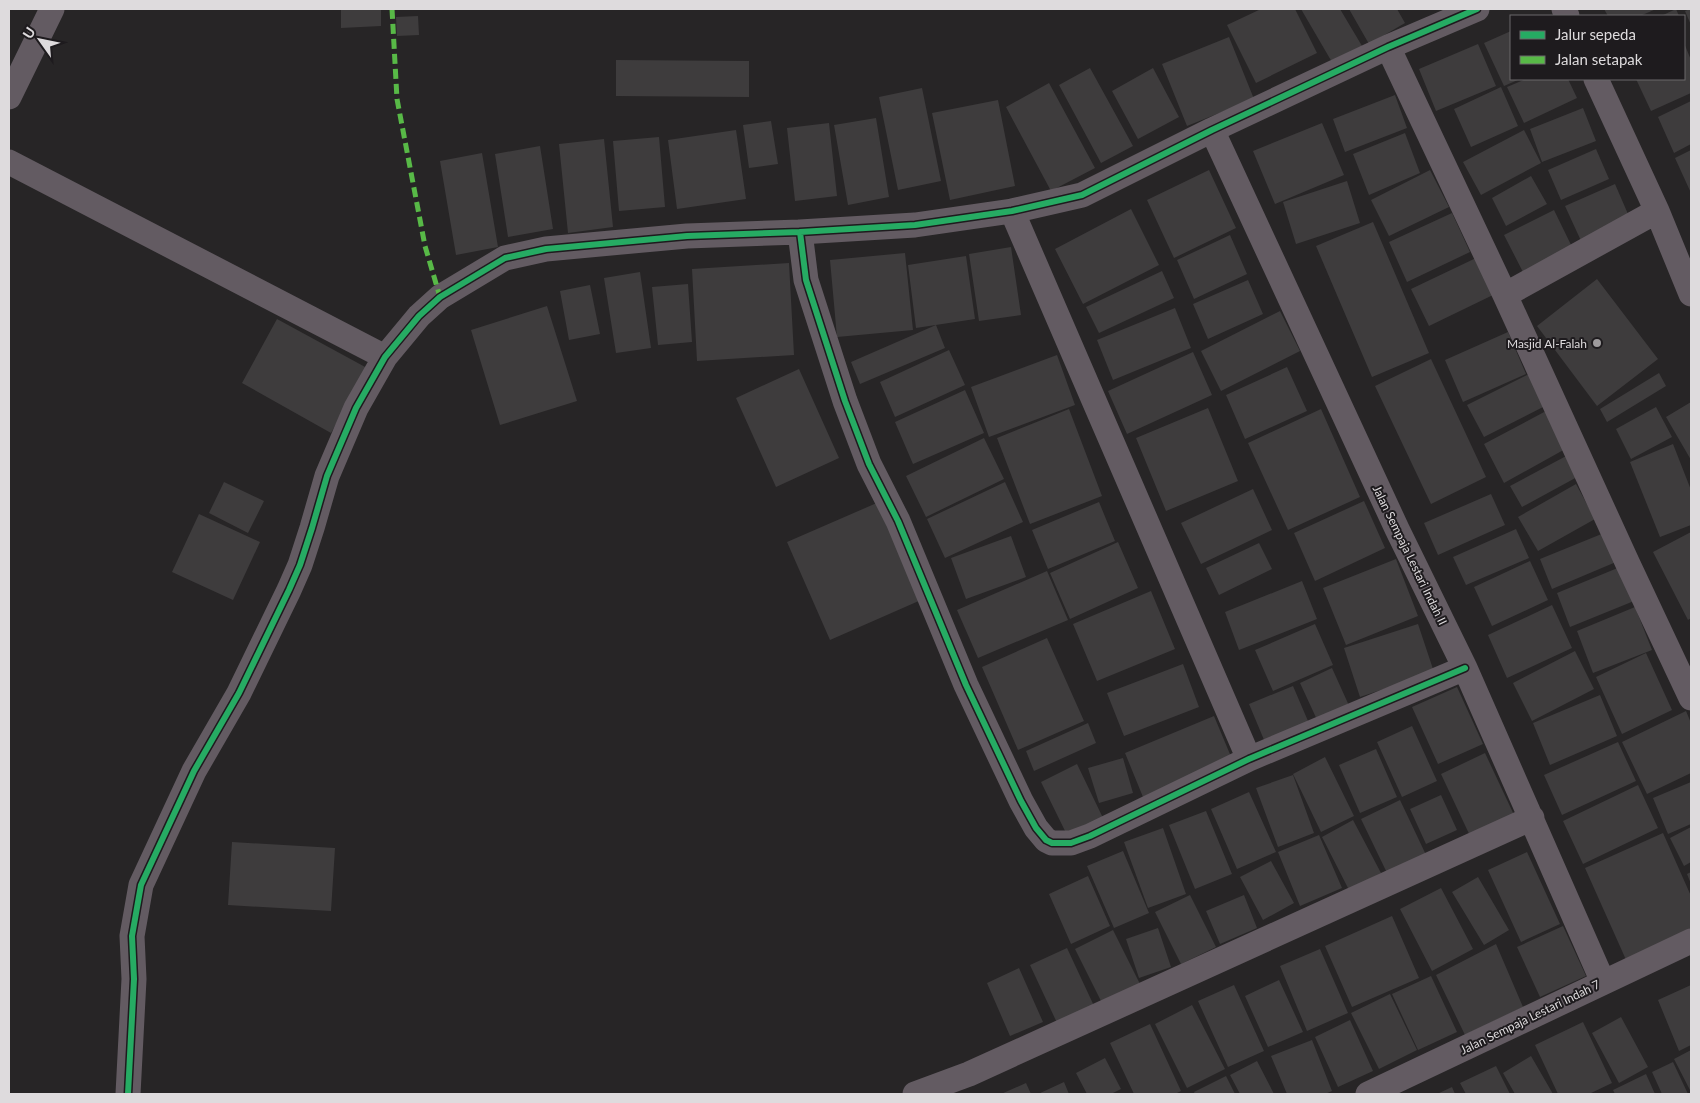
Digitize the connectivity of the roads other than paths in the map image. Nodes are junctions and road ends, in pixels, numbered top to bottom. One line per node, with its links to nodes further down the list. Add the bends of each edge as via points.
1 (52, 9): 5 (street)
2 (1477, 9): 3 (street)
3 (1388, 47): 6 (street); 12 (street)
4 (1596, 80): 9 (street)
5 (9, 97)
6 (1212, 130): 8 (street, via 1082,195); 14 (street, Jalan Sempaja Lestari Indah II)
7 (9, 162): 13 (street)
8 (1012, 211): 10 (street, via 916,225); 16 (street)
9 (1657, 211): 11 (street); 12 (street)
10 (800, 232): 13 (street, via 687,236 546,249 505,258 440,296); 16 (street, via 806,280 869,464 898,521 966,684 1036,828 1046,840 1071,843 1090,836)
11 (1691, 294)
12 (1505, 295): 15 (street)
13 (385, 357): 21 (street, via 356,408 327,476 289,590 239,693 194,771 141,885 132,936 134,979)
14 (1465, 668): 16 (street); 17 (street, Jalan Sempaja Lestari Indah II)
15 (1691, 698)
16 (1248, 759)
17 (1532, 818): 19 (street, Jalan Sempaja Lestari Indah II); 20 (street)
18 (1691, 941): 19 (street, Jalan Sempaja Lestari Indah 7)
19 (1604, 982): 23 (street, Jalan Sempaja Lestari Indah 7)
20 (970, 1084): 22 (street)
21 (128, 1094)
22 (915, 1094)
23 (1368, 1094)

